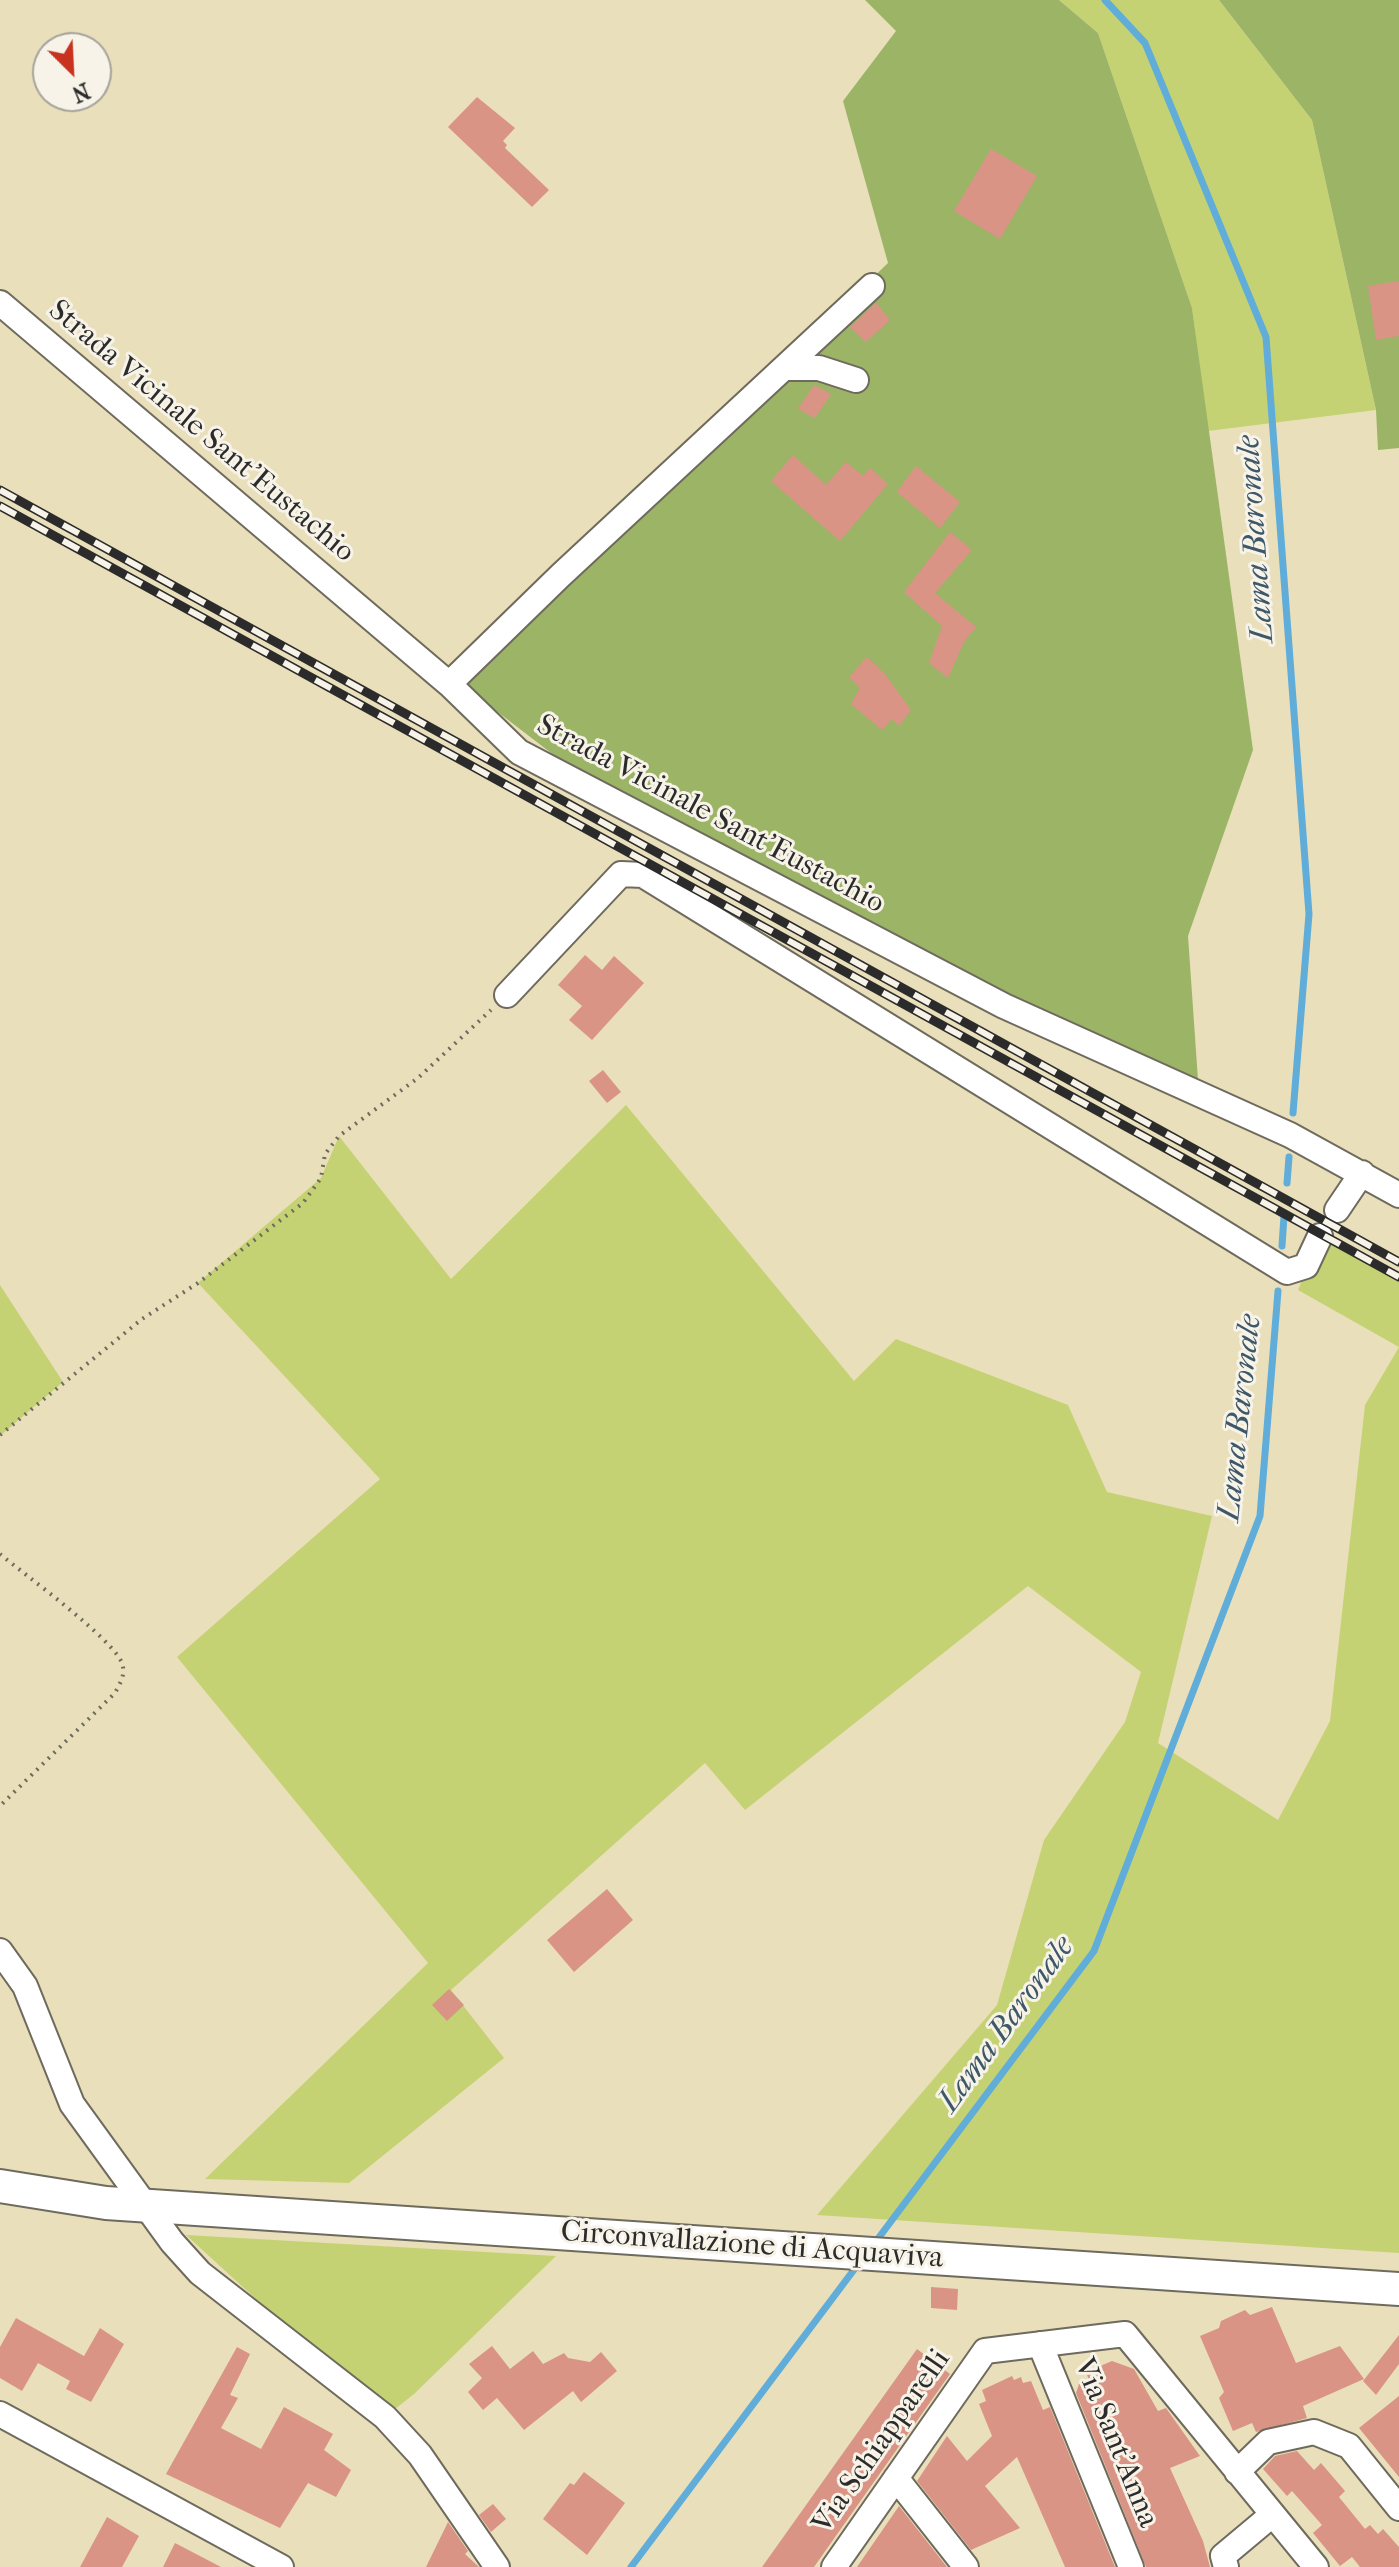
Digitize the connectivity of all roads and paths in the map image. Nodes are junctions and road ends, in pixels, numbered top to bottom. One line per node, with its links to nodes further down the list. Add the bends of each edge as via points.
1 (872, 286): 3 (street)
2 (0, 303): 5 (street, Strada Vicinale Sant'Eustachio)
3 (784, 368): 4 (street, via 819,368); 5 (street)
4 (856, 380)
5 (449, 684): 7 (street, Strada Vicinale Sant'Eustachio, via 519,752 1004,1006)
6 (507, 995): 10 (street, via 621,874 643,875 1287,1272 1306,1266); 11 (path, via 418,1078 339,1136 325,1154 321,1178 303,1203 142,1319)
7 (1362, 1173): 8 (street, Strada Vicinale Sant'Eustachio); 9 (street)
8 (1399, 1195)
9 (1337, 1210)
10 (1320, 1236)
11 (0, 1435)
12 (0, 1554): 13 (path, via 102,1640 121,1661 123,1676 115,1693)
13 (0, 1806)
14 (0, 1951): 18 (street, via 25,1986 72,2104)
15 (0, 2186): 17 (main road)
16 (0, 2203): 17 (main road)
17 (106, 2203): 18 (main road, Circonvallazione di Acquaviva)
18 (147, 2205): 19 (main road, Circonvallazione di Acquaviva); 27 (street, via 200,2273 385,2417 420,2455)
19 (1399, 2289)
20 (1040, 2344): 22 (street, Via Schiapparelli, via 1125,2334); 23 (street, Via Schiapparelli, via 985,2351); 30 (street, Via Sant'Anna)
21 (0, 2414): 26 (street)
22 (1237, 2472): 24 (street, via 1268,2442 1314,2432 1349,2446); 25 (street)
23 (896, 2478): 28 (street, Via Schiapparelli); 29 (street)
24 (1399, 2508)
25 (1272, 2515): 31 (street, via 1223,2556); 32 (street)
26 (281, 2567)
27 (497, 2567)
28 (834, 2567)
29 (966, 2567)
30 (1131, 2567)
31 (1226, 2567)
32 (1316, 2567)

